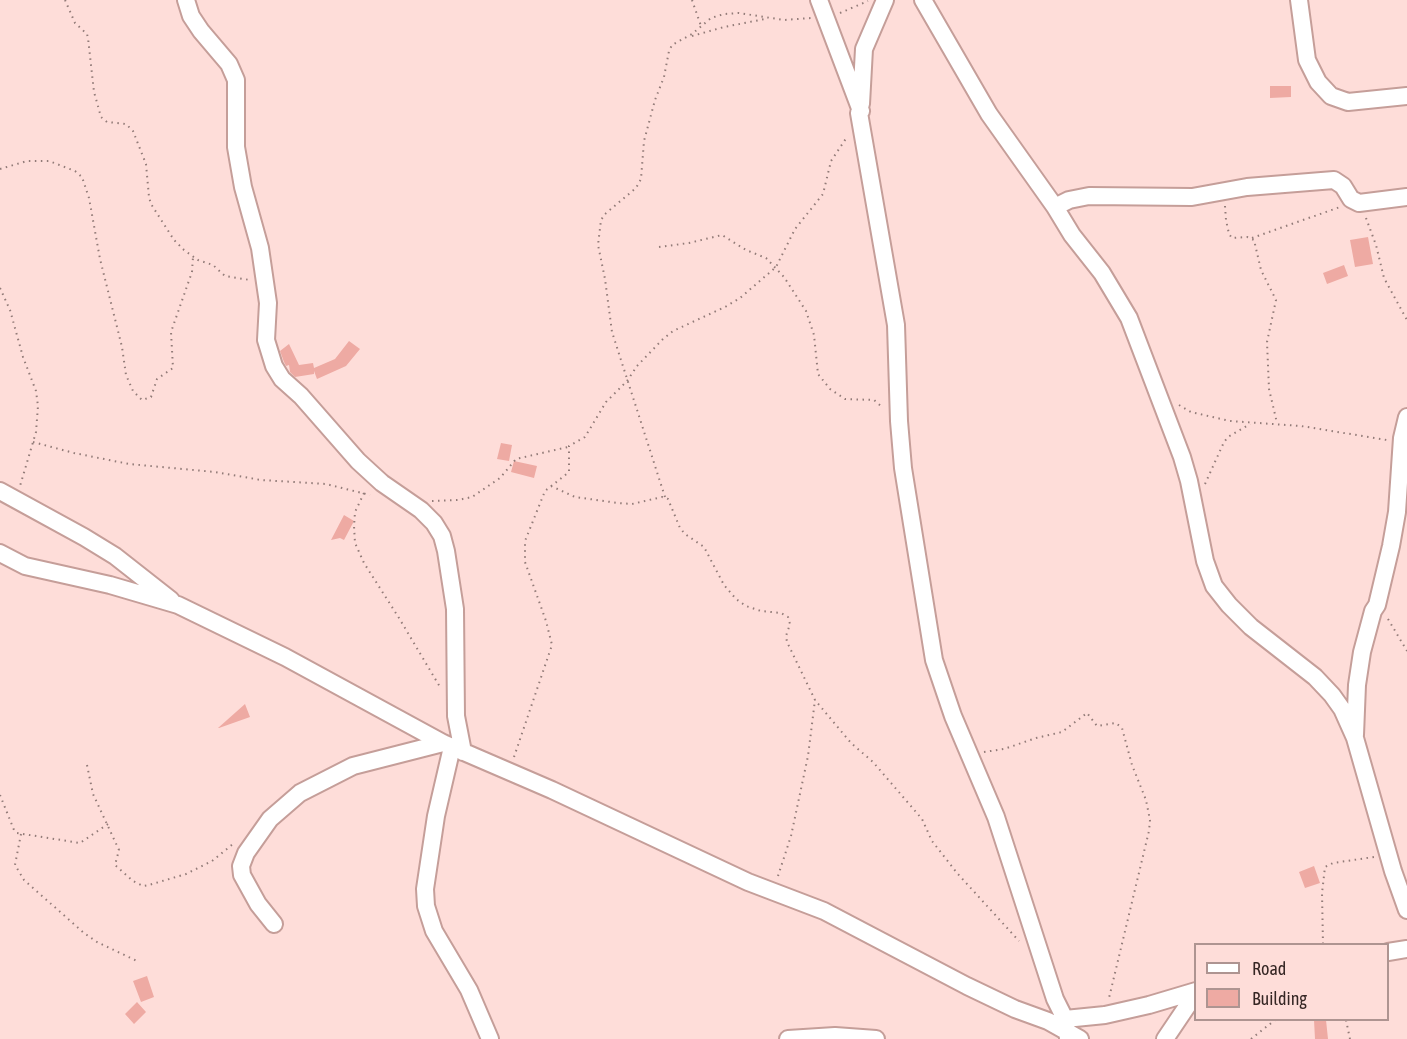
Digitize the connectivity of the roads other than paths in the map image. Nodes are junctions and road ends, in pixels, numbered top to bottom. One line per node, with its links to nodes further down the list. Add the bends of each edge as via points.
1 (186, 0): 16 (street, via 201,31 234,71 236,147 260,248 268,303 266,340 274,366 357,461 413,503 442,536 455,609)
2 (819, 0): 7 (street)
3 (885, 0): 7 (street, via 864,49)
4 (923, 0): 9 (street, via 973,90)
5 (1299, 0): 6 (street, via 1307,60 1330,96 1348,102)
6 (1407, 96)
7 (861, 116): 23 (street, via 896,325 905,479 934,660 996,817 1055,999)
8 (1407, 197): 9 (street, via 1362,202 1351,199 1334,180 1192,197 1089,196)
9 (1055, 207): 15 (street, via 1129,318 1182,457 1214,586 1251,627 1332,695)
10 (1407, 417): 11 (street)
11 (1405, 438): 15 (street, via 1397,512 1377,605 1362,652)
12 (0, 491): 14 (street, via 115,556)
13 (0, 553): 14 (street, via 25,566)
14 (178, 605): 16 (street)
15 (1355, 738): 17 (street)
16 (453, 747): 18 (street, via 353,766 300,793 270,819 241,866 258,904); 23 (street, via 748,882 824,911 967,986); 24 (street, via 436,816 426,906 434,931 470,990)
17 (1407, 910)
18 (274, 924)
19 (1407, 949): 20 (street)
20 (1389, 952)
21 (1194, 993): 23 (street, via 1105,1015)
22 (1194, 995): 27 (street)
23 (1070, 1032)
24 (490, 1039)
25 (788, 1039): 26 (street)
26 (876, 1039)
27 (1165, 1039)

